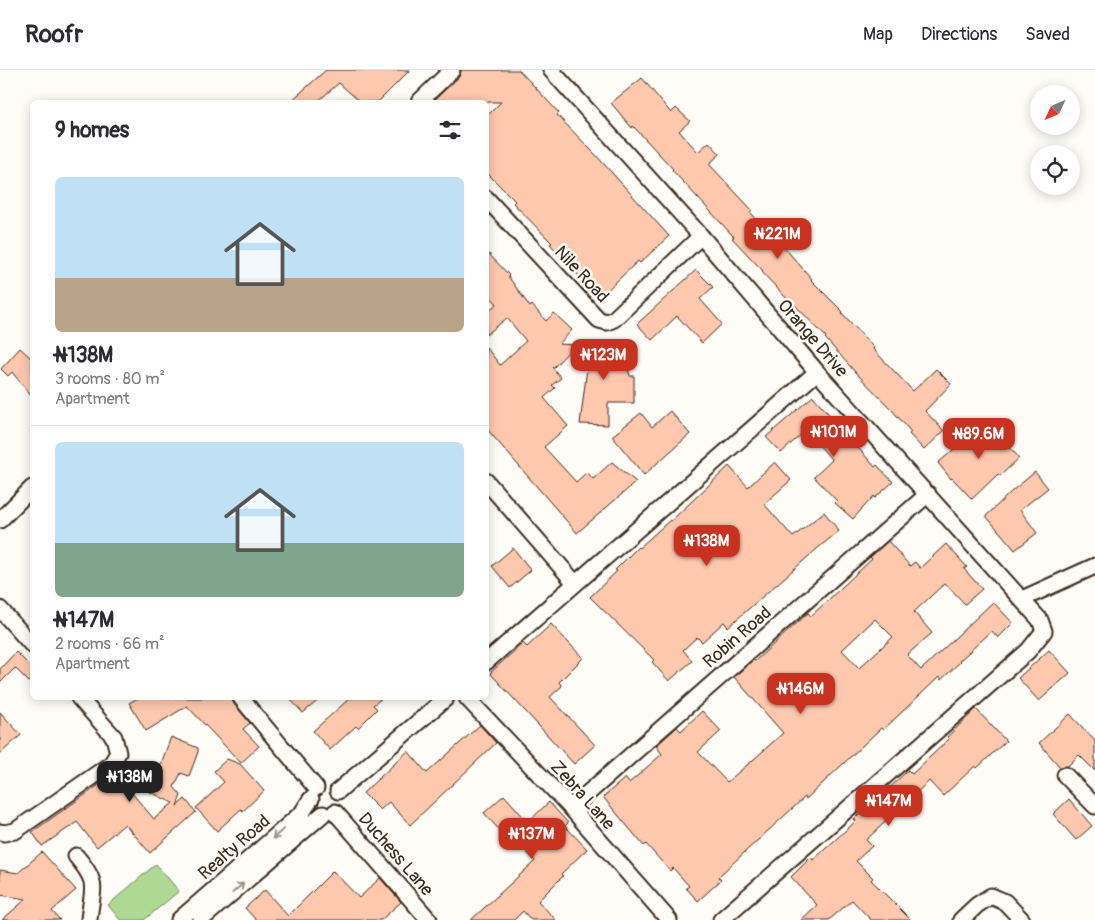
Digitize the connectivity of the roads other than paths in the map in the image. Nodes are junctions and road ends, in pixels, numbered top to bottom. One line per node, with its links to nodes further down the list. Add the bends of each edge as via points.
1 (452, 70): 3 (street)
2 (552, 70): 5 (street, Orange Drive)
3 (421, 100)
4 (489, 201): 5 (street, Nile Road, via 599,320 607,322 614,319)
5 (701, 236): 6 (street, Orange Drive)
6 (817, 372): 9 (street, Orange Drive); 12 (street)
7 (489, 484): 12 (street)
8 (30, 490): 10 (street)
9 (928, 494): 13 (street, Orange Drive); 25 (street, Robin Road)
10 (0, 520)
11 (1095, 566): 13 (street)
12 (575, 583): 16 (street)
13 (1022, 599): 34 (street, Orange Drive, via 1040,620 1044,631 1028,651)
14 (0, 609): 15 (street)
15 (30, 643)
16 (489, 659)
17 (81, 700): 27 (street, via 114,737 118,753 110,764 15,831)
18 (242, 700): 23 (street)
19 (444, 700): 22 (street)
20 (470, 700): 25 (street, Zebra Lane)
21 (1065, 776): 24 (street)
22 (338, 790): 23 (street, via 332,785 323,785); 26 (street, via 340,806)
23 (313, 794): 26 (street, via 314,809); 31 (street, Realty Road, one-way to 31, via 302,813)
24 (1095, 806)
25 (571, 808): 33 (street, Zebra Lane)
26 (329, 813): 29 (street, Realty Road, one-way to 26); 32 (street, Duchess Lane)
27 (0, 832)
28 (76, 856): 30 (street, via 92,878)
29 (209, 917)
30 (89, 920)
31 (179, 920)
32 (430, 920)
33 (669, 920)
34 (721, 920)
35 (961, 920): 36 (street, via 990,896 1005,902)
36 (1022, 920)

